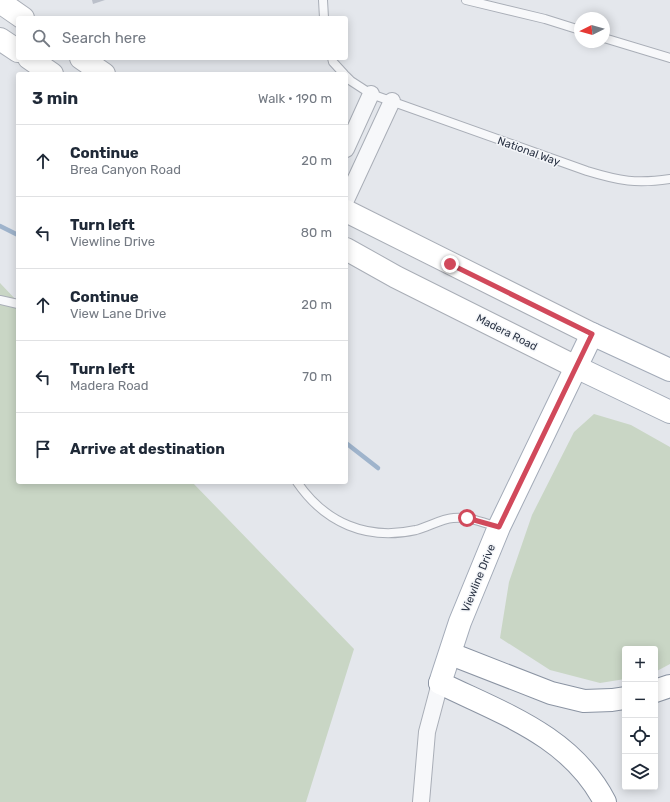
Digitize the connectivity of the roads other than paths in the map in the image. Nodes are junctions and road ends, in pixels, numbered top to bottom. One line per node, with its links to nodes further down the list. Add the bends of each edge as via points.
1 (323, 0): 5 (lane)
2 (466, 0): 6 (lane)
3 (0, 2): 4 (main road)
4 (20, 16)
5 (324, 16)
6 (574, 28)
7 (0, 38): 9 (main road)
8 (610, 40): 10 (lane)
9 (16, 50)
10 (670, 58)
11 (32, 60): 14 (main road)
12 (84, 60): 15 (main road)
13 (332, 60): 16 (lane, National Way)
14 (49, 72)
15 (101, 72)
16 (342, 72)
17 (348, 78): 18 (lane, National Way)
18 (371, 94): 19 (lane, National Way); 20 (street)
19 (392, 101): 21 (lane, National Way, via 615,179 644,183); 22 (street)
20 (348, 145)
21 (670, 179)
22 (348, 196)
23 (348, 212): 27 (main road)
24 (348, 250): 28 (main road, Madera Road, via 396,277)
25 (0, 300): 26 (lane)
26 (16, 304)
27 (592, 334): 28 (main road, Viewline Drive); 29 (main road)
28 (576, 367): 30 (main road, Madera Road); 32 (main road, Viewline Drive)
29 (670, 370)
30 (670, 412)
31 (298, 484): 32 (lane, via 304,493 329,516 365,532 396,533 417,530 452,518 467,518)
32 (499, 527): 33 (main road, Viewline Drive, via 460,622)
33 (451, 654): 34 (main road, Viewline Drive); 37 (main road, via 551,693 584,701)
34 (440, 683): 38 (street, Viewline Drive, via 427,732); 39 (main road, via 538,731 559,745 599,790)
35 (670, 686): 36 (main road)
36 (658, 690)
37 (622, 698)
38 (421, 802)
39 (605, 802)

